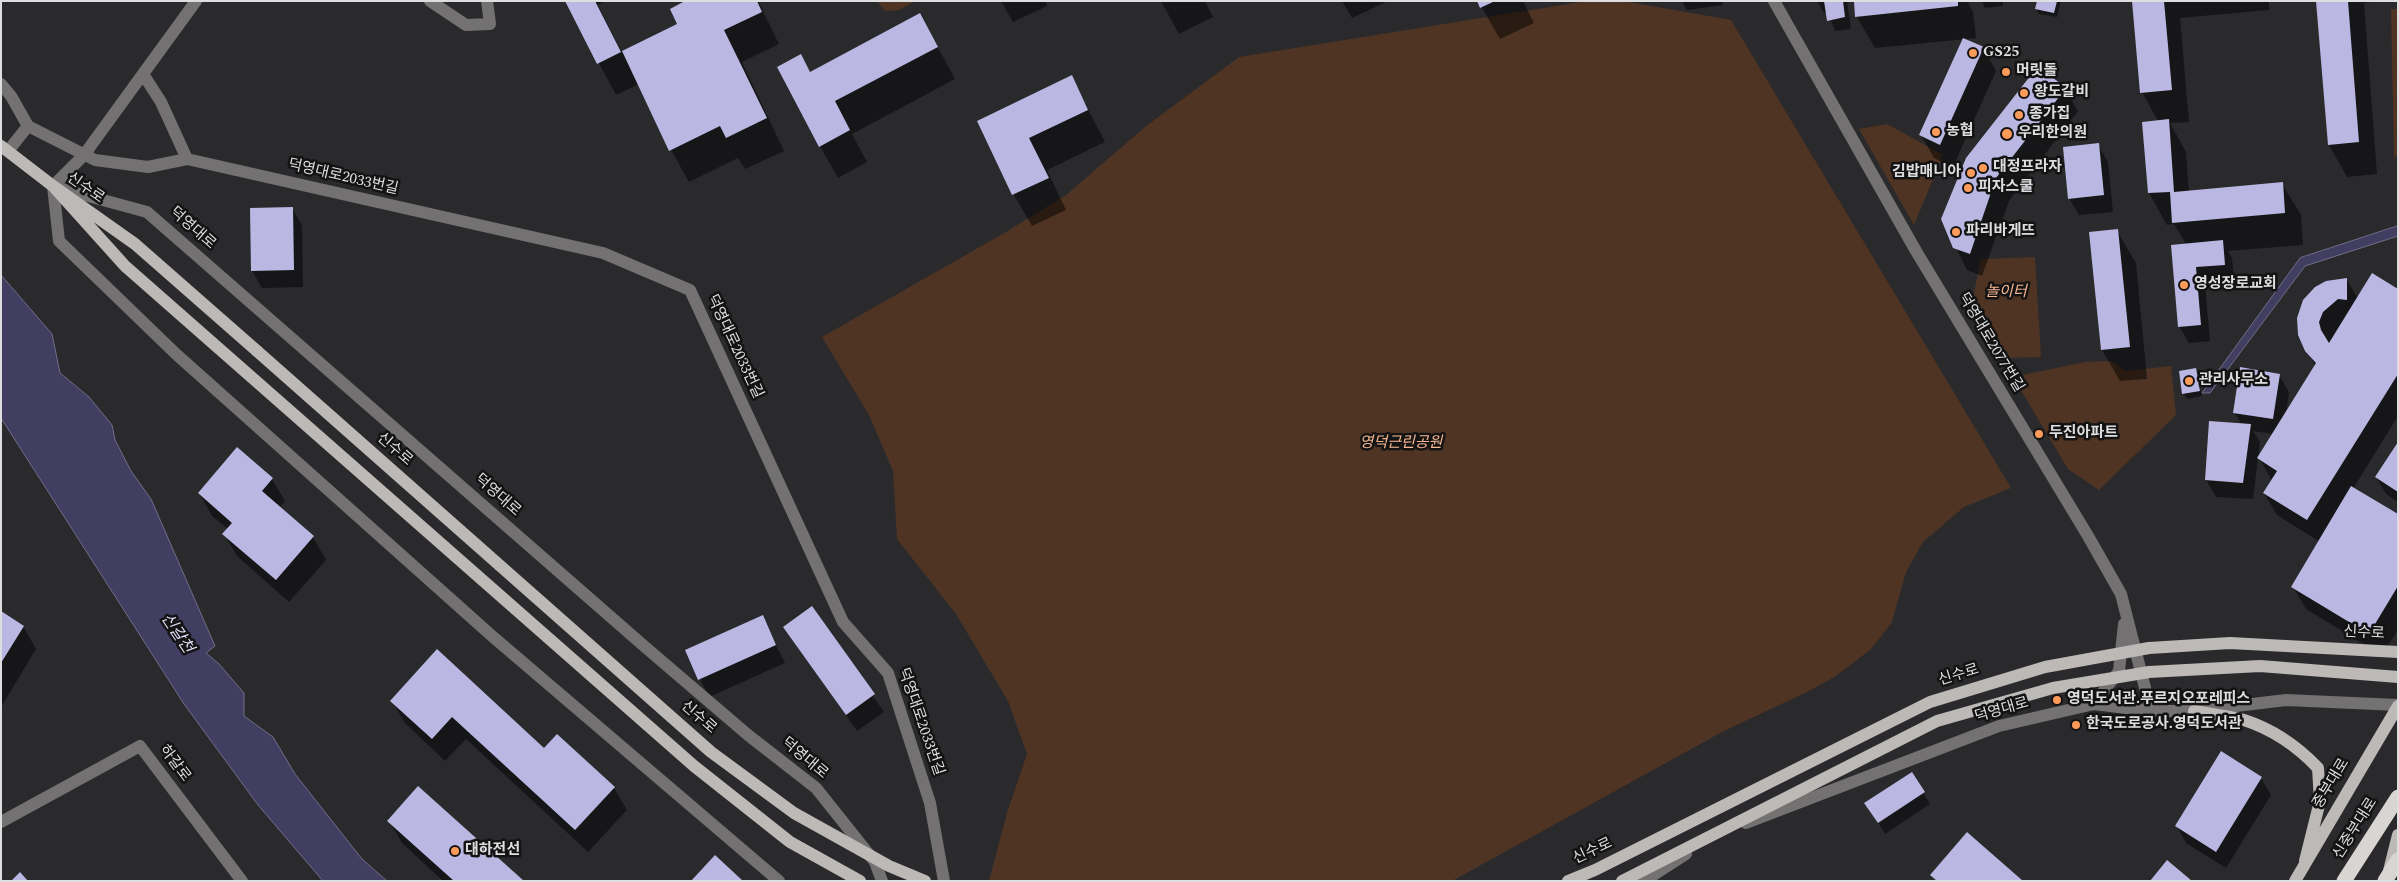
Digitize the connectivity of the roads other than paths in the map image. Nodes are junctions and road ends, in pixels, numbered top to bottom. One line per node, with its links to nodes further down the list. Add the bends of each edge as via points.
1 (196, 1): 5 (street)
2 (430, 1): 3 (street, via 466,24 490,24)
3 (487, 1)
4 (1774, 1): 12 (street, 덕영대로2077번길, via 1916,251)
5 (143, 74): 9 (street); 10 (street, via 162,102)
6 (1, 84): 7 (street)
7 (28, 126): 8 (street); 9 (street, 덕영대로2033번길)
8 (5, 148): 11 (main road, 덕영대로)
9 (84, 155): 10 (street, 덕영대로2033번길, via 95,160 148,167); 11 (street)
10 (187, 159): 29 (street, 덕영대로2033번길, via 603,253 690,290 843,622 888,673 930,803)
11 (53, 186): 25 (street, via 59,241 176,354 492,636); 26 (main road, 신수로, via 125,266 694,766 790,842); 27 (street, 덕영대로, via 147,212 644,646 816,788 875,862); 28 (main road, 신수로, bridge, via 135,244 711,752 794,813 889,866)
12 (2120, 594): 15 (street, via 2125,630 2119,672); 17 (street, 덕영대로2077번길)
13 (2398, 652): 30 (main road, 신수로, bridge, via 2230,643 2149,648 2045,667 1930,702 1604,866)
14 (2398, 677): 31 (main road, bridge, via 2260,666 2149,672 2052,688 1937,721)
15 (2094, 704): 17 (street, 덕영대로); 32 (street, 덕영대로, via 1999,726 1715,835)
16 (2398, 705): 18 (street, 덕영대로, via 2286,700); 23 (main road, 중부대로)
17 (2151, 711): 18 (street, 덕영대로)
18 (2194, 711): 23 (main road, via 2244,720 2300,750 2318,768 2320,801)
19 (2398, 797): 34 (highway, 신중부대로)
20 (1, 822): 24 (street, 하갈로, via 140,746)
21 (2398, 835): 35 (main road)
22 (2398, 860): 35 (highway, bridge)
23 (2305, 861): 33 (main road, 중부대로)
24 (242, 881)
25 (779, 881)
26 (860, 881)
27 (882, 881)
28 (925, 881)
29 (944, 881)
30 (1568, 881)
31 (1622, 881)
32 (1644, 881)
33 (2295, 881)
34 (2344, 881)
35 (2385, 881)

